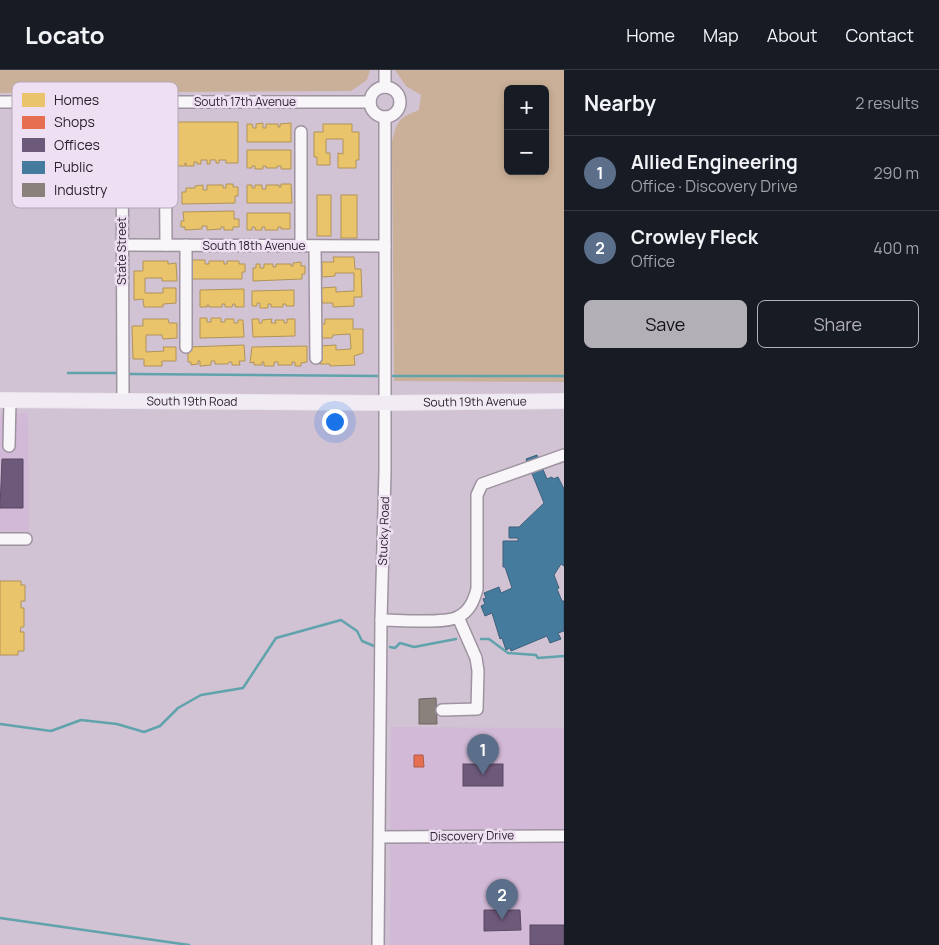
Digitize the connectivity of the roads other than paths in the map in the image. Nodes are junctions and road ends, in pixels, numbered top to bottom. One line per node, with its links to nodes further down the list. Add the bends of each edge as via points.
1 (386, 70): 2 (street)
2 (385, 87): 4 (street, via 374,92); 5 (street, via 395,91 400,100 398,110)
3 (178, 102): 4 (street, South 17th Avenue)
4 (370, 102): 5 (street, via 375,113)
5 (385, 117): 14 (street, Stucky Road)
6 (301, 132): 12 (street)
7 (122, 208): 9 (street, State Street)
8 (166, 208): 10 (street)
9 (122, 245): 10 (street, South 18th Avenue); 18 (street, State Street)
10 (166, 245): 11 (street, South 18th Avenue)
11 (186, 245): 12 (street, South 18th Avenue); 15 (street)
12 (301, 246): 13 (street, South 18th Avenue)
13 (315, 246): 14 (street, South 18th Avenue); 16 (street)
14 (385, 246): 20 (street, Stucky Road)
15 (186, 347)
16 (316, 358)
17 (5, 400): 18 (main road, South 19th Road); 21 (street)
18 (123, 401): 20 (main road, South 19th Road)
19 (564, 401): 20 (main road, South 19th Avenue)
20 (386, 403): 26 (street, Stucky Road)
21 (9, 446)
22 (564, 455): 25 (street, via 482,484 478,489 477,589 467,610)
23 (0, 539): 24 (street)
24 (26, 539)
25 (458, 617): 26 (street, via 446,620); 27 (street, via 476,658 478,709)
26 (381, 620): 29 (street, Stucky Road)
27 (442, 710)
28 (564, 836): 29 (street, Discovery Drive)
29 (380, 837): 30 (street, Stucky Road)
30 (378, 945)

